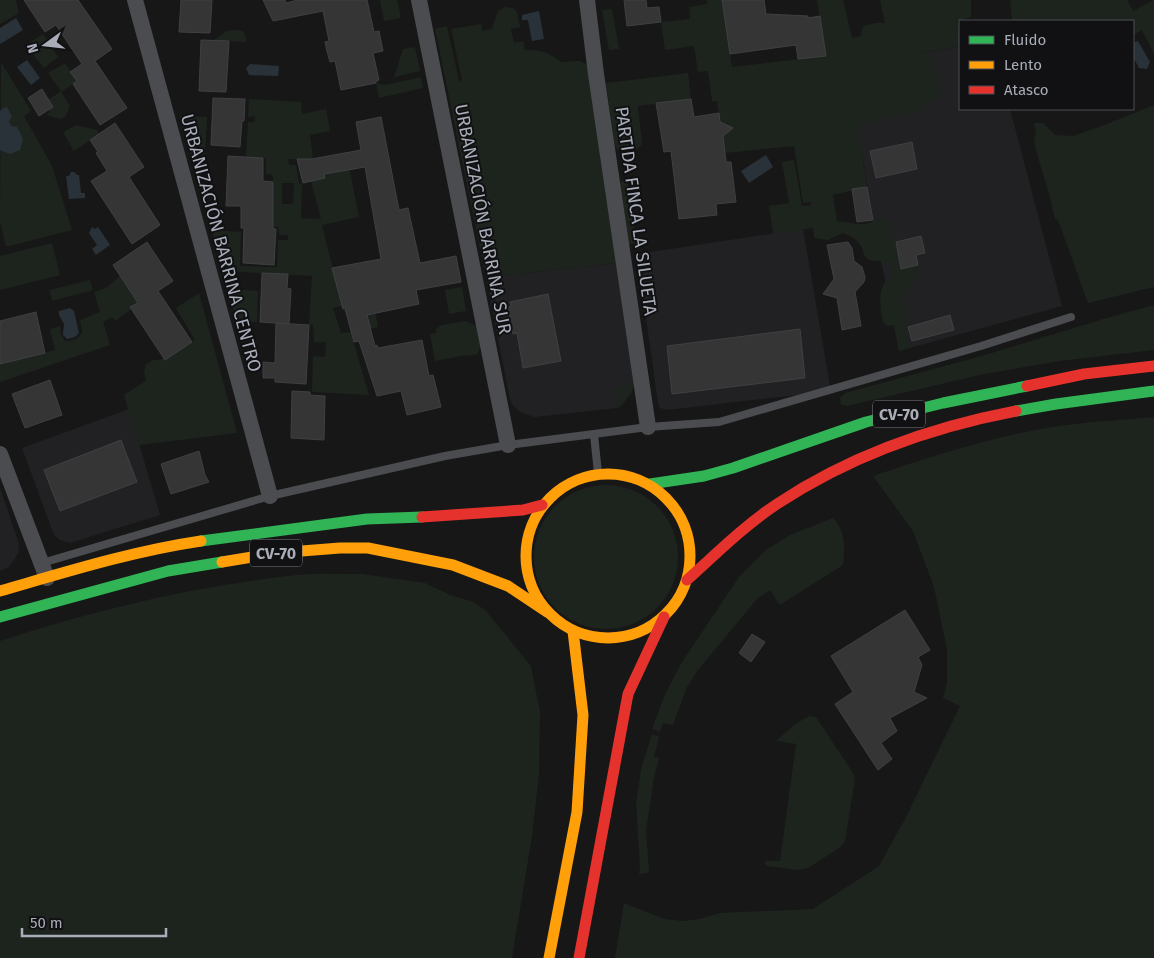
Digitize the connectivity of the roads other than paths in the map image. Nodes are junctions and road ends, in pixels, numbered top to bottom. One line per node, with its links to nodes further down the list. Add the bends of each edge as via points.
1 (135, 0): 13 (street, URBANIZACIÓN BARRINA CENTRO)
2 (419, 0): 9 (street, URBANIZACIÓN BARRINA SUR)
3 (587, 0): 7 (street, PARTIDA FINCA LA SILUETA)
4 (1071, 317): 7 (lane, via 720,422)
5 (1154, 366): 12 (main road, CV-70, via 1084,374 943,402 866,422 733,468)
6 (1154, 391): 16 (main road, CV-70, via 1088,398 1005,414 945,429 853,462 826,474 777,504)
7 (648, 428): 8 (lane)
8 (594, 435): 9 (lane); 11 (lane)
9 (508, 445): 13 (lane)
10 (0, 454): 15 (street)
11 (598, 473): 12 (main road, CV-70, via 625,474); 14 (main road, CV-70, via 577,478 558,489)
12 (650, 484): 16 (main road, CV-70, via 671,502 685,526 690,552)
13 (270, 496): 15 (lane)
14 (542, 505): 15 (main road, CV-70, via 523,510 359,520 279,529); 18 (main road, CV-70, via 531,525 525,548 526,571 534,593)
15 (44, 570): 17 (main road, CV-70)
16 (687, 580): 20 (main road, CV-70, via 678,600)
17 (0, 591)
18 (547, 612): 19 (main road, CV-70, via 508,586 453,565 368,548 340,548 276,553 168,571); 21 (main road, CV-70)
19 (0, 617)
20 (664, 617): 21 (main road, CV-70, via 644,630 620,638 596,638); 23 (main road, via 628,694)
21 (573, 631): 22 (main road, via 583,715 577,812)
22 (550, 958)
23 (579, 958)

